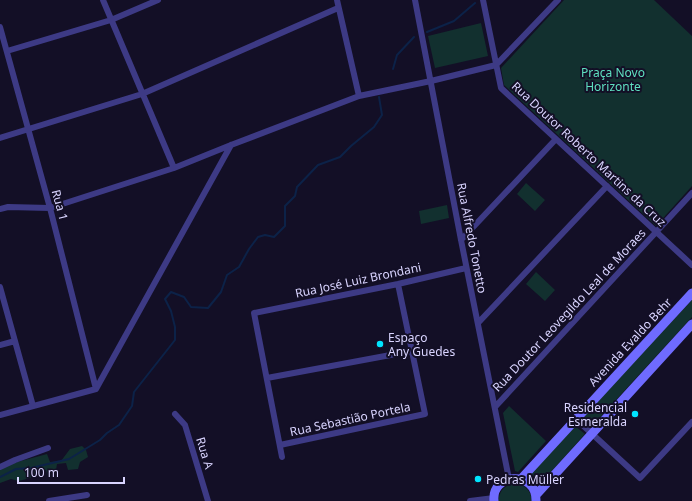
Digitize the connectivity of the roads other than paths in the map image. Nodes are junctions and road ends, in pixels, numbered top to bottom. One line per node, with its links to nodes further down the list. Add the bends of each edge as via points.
1 (103, 0): 8 (street)
2 (158, 0): 8 (street)
3 (337, 0): 7 (street)
4 (415, 0): 12 (street, Rua Alfredo Tonetto)
5 (483, 0): 11 (street, Rua Doutor Roberto Martins da Cruz)
6 (558, 0): 11 (street)
7 (338, 8): 13 (street); 14 (street)
8 (111, 20): 10 (street); 13 (street)
9 (0, 27): 10 (street, Rua 1)
10 (7, 52): 15 (street, Rua 1)
11 (496, 65): 12 (street); 17 (street, Rua Doutor Roberto Martins da Cruz, via 501,88)
12 (431, 81): 14 (street); 25 (street, Rua Alfredo Tonetto)
13 (142, 94): 15 (street); 19 (street)
14 (359, 96): 18 (street)
15 (28, 129): 16 (street); 22 (street, Rua 1)
16 (0, 138)
17 (556, 139): 20 (street, Rua Doutor Roberto Martins da Cruz); 25 (street)
18 (231, 145): 19 (street); 37 (street)
19 (174, 168): 22 (street)
20 (607, 186): 24 (street, Rua Doutor Roberto Martins da Cruz); 31 (street)
21 (692, 193): 24 (street, Rua Doutor Leovegildo Leal de Moraes)
22 (50, 208): 23 (street); 37 (street, Rua 1)
23 (0, 209)
24 (656, 232): 26 (street, Rua Doutor Roberto Martins da Cruz); 39 (street, Rua Doutor Leovegildo Leal de Moraes)
25 (461, 240): 27 (street, Rua Alfredo Tonetto)
26 (692, 265)
27 (466, 268): 28 (street, Rua José Luiz Brondani); 31 (street, Rua Alfredo Tonetto)
28 (398, 284): 35 (street); 36 (street, Rua José Luiz Brondani, via 254,312)
29 (0, 287): 33 (street)
30 (692, 293): 42 (street, Avenida Evaldo Behr)
31 (478, 323): 39 (street, Rua Alfredo Tonetto)
32 (692, 324): 44 (street)
33 (15, 341): 34 (street); 38 (street)
34 (0, 345)
35 (412, 351): 36 (street); 45 (street, Rua Sebastião Portela, via 425,414)
36 (267, 378): 45 (street)
37 (96, 389): 38 (street)
38 (33, 406): 41 (street)
39 (495, 407): 49 (street, Rua Alfredo Tonetto)
40 (175, 414): 55 (street, Rua A, via 185,425)
41 (0, 415)
42 (576, 420): 44 (street); 50 (street, Avenida Evaldo Behr)
43 (692, 422): 44 (street, via 640,478)
44 (592, 434): 52 (street)
45 (280, 445): 47 (street)
46 (48, 448): 48 (street)
47 (282, 457)
48 (0, 467)
49 (509, 479): 50 (street); 53 (street, via 501,483)
50 (521, 479): 52 (street, via 533,488)
51 (87, 496): 54 (street)
52 (536, 498)
53 (494, 499): 56 (street)
54 (49, 501)
55 (208, 501)
56 (470, 501)

